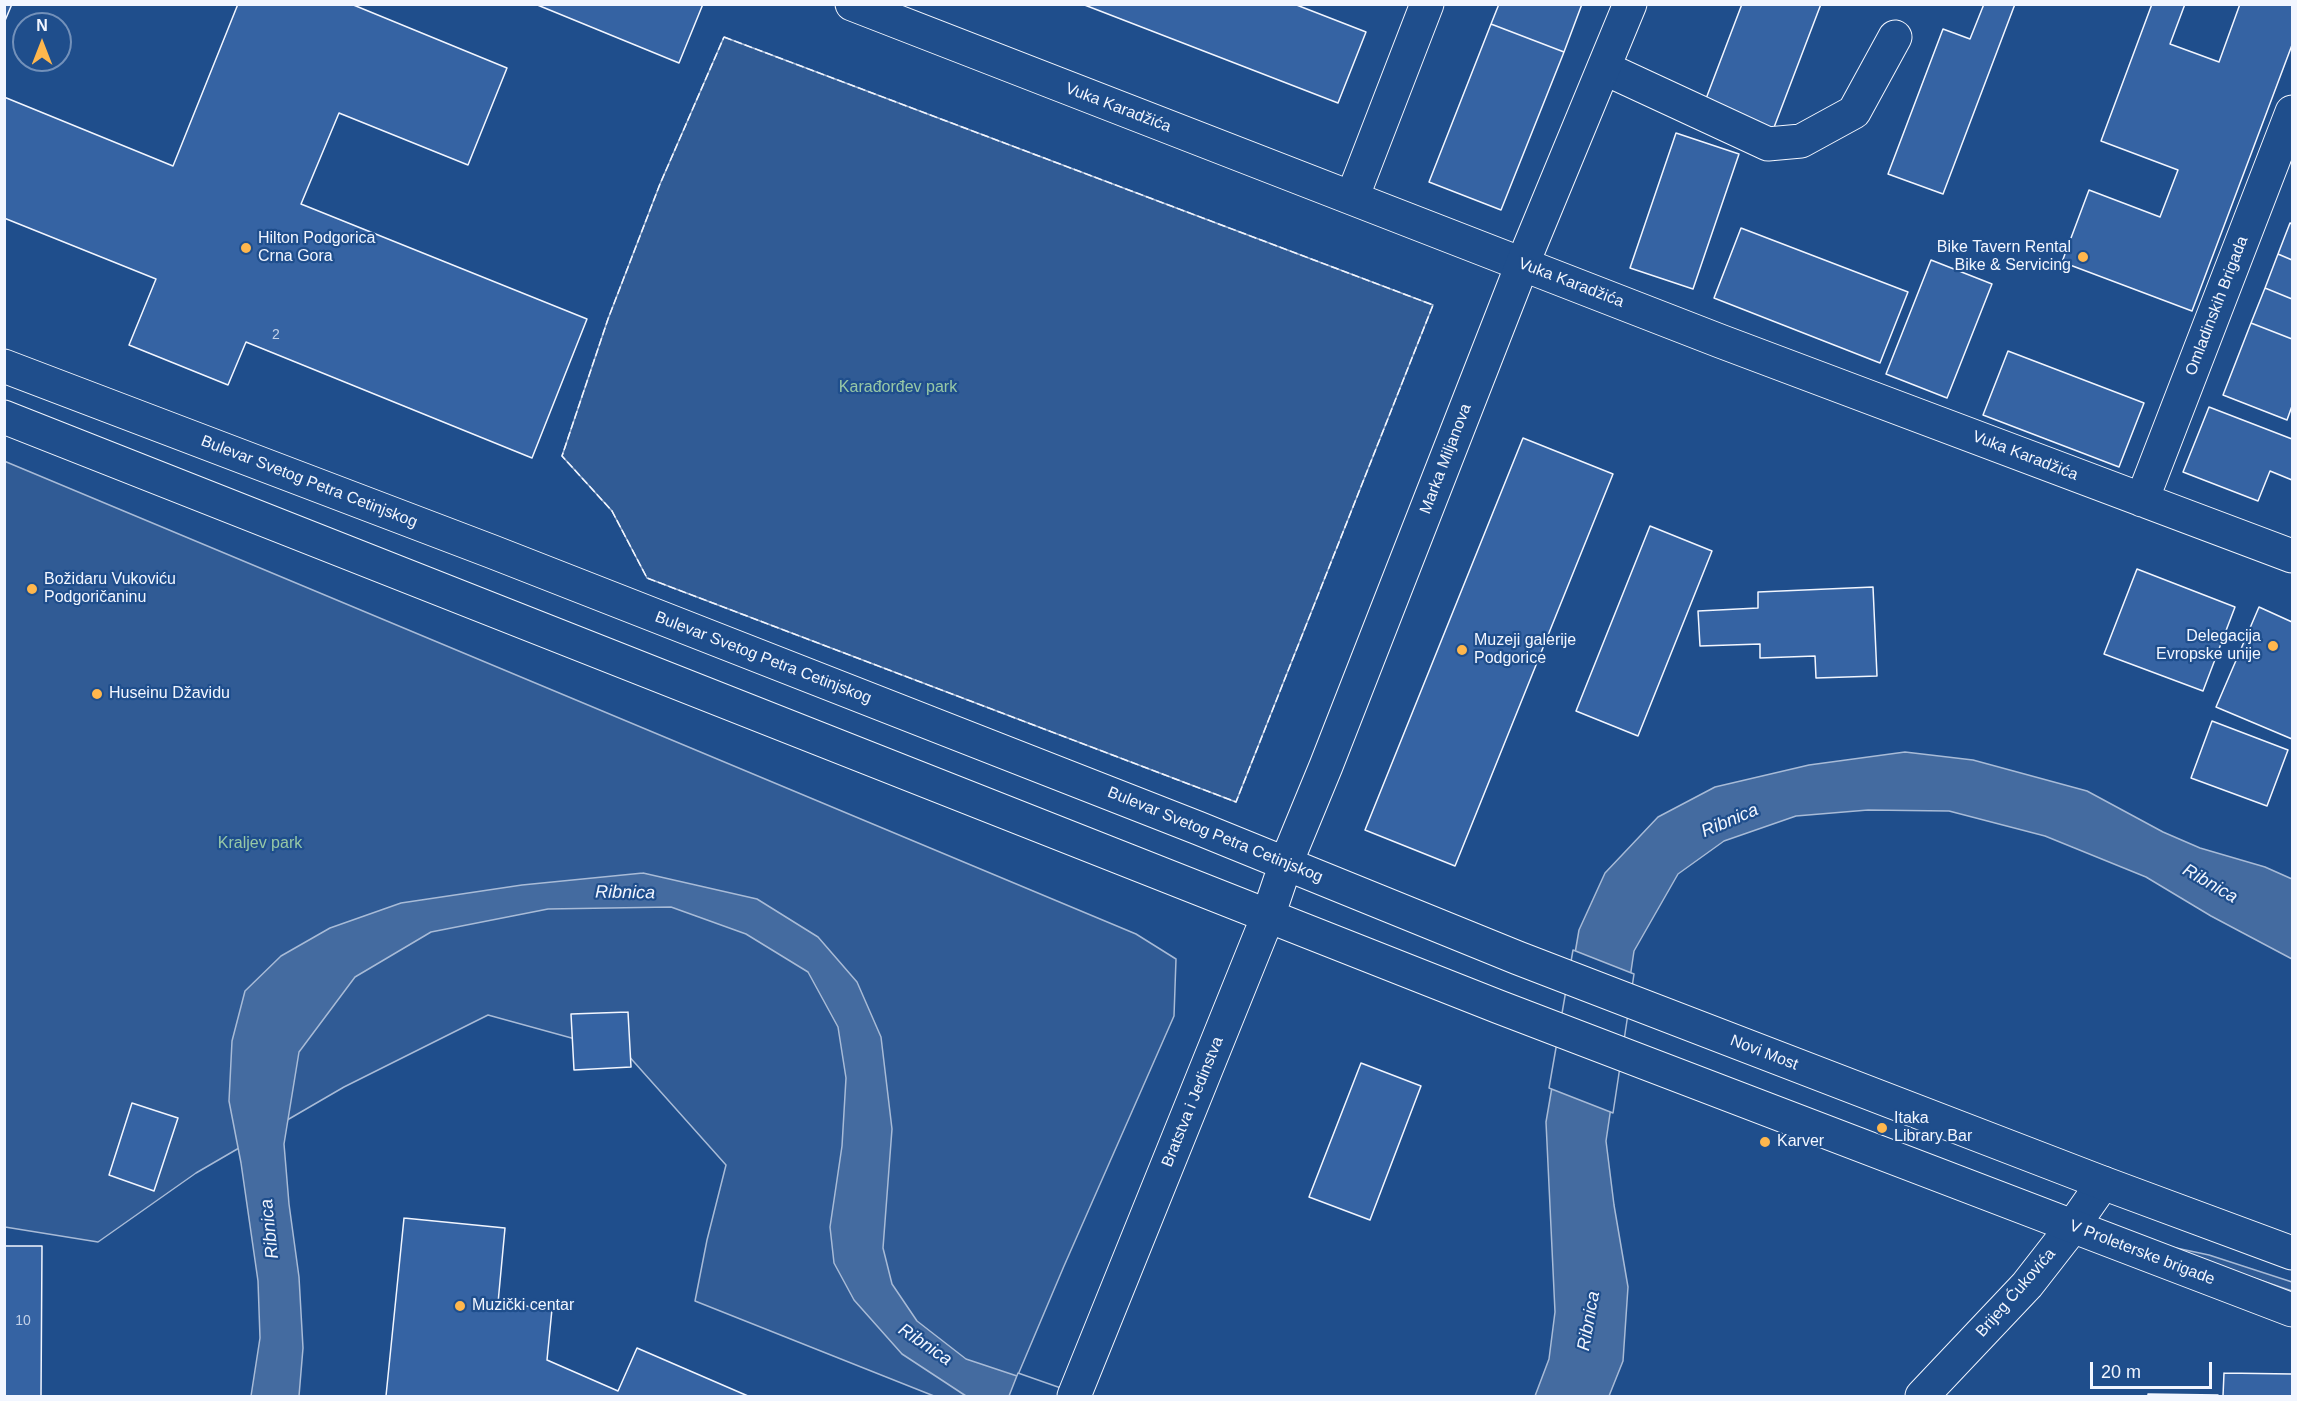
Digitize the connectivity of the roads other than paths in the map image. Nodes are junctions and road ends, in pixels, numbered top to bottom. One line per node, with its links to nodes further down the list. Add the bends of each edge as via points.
1 (852, 4): 7 (main road, Vuka Karadžića)
2 (1427, 4): 7 (main road)
3 (1630, 4): 5 (main road, Marka Miljanova)
4 (1895, 37): 5 (main road, via 1854,112 1801,141 1768,144)
5 (1604, 68): 8 (main road, Marka Miljanova)
6 (2292, 112): 11 (main road, Omladinskih Brigada)
7 (1352, 198): 8 (main road, Vuka Karadžića)
8 (1522, 265): 11 (main road, Vuka Karadžića); 13 (main road, Marka Miljanova)
9 (4, 366): 13 (main road, Bulevar Svetog Petra Cetinjskog, via 493,552)
10 (4, 417): 14 (main road)
11 (2142, 500): 12 (main road, Vuka Karadžića)
12 (2292, 556)
13 (1286, 863): 14 (main road, Marka Miljanova); 15 (main road, Bulevar Svetog Petra Cetinjskog)
14 (1268, 916): 17 (main road, V Proleterske brigade); 20 (main road, Bratstva i Jedinstva)
15 (1518, 958): 16 (main road, Novi Most)
16 (2103, 1183): 17 (main road, Brijeg Ćukovića); 18 (main road)
17 (2073, 1226): 19 (main road, V Proleterske brigade); 21 (main road, Brijeg Ćukovića, via 2027,1285)
18 (2292, 1253)
19 (2292, 1311)
20 (1074, 1396)
21 (1922, 1396)

